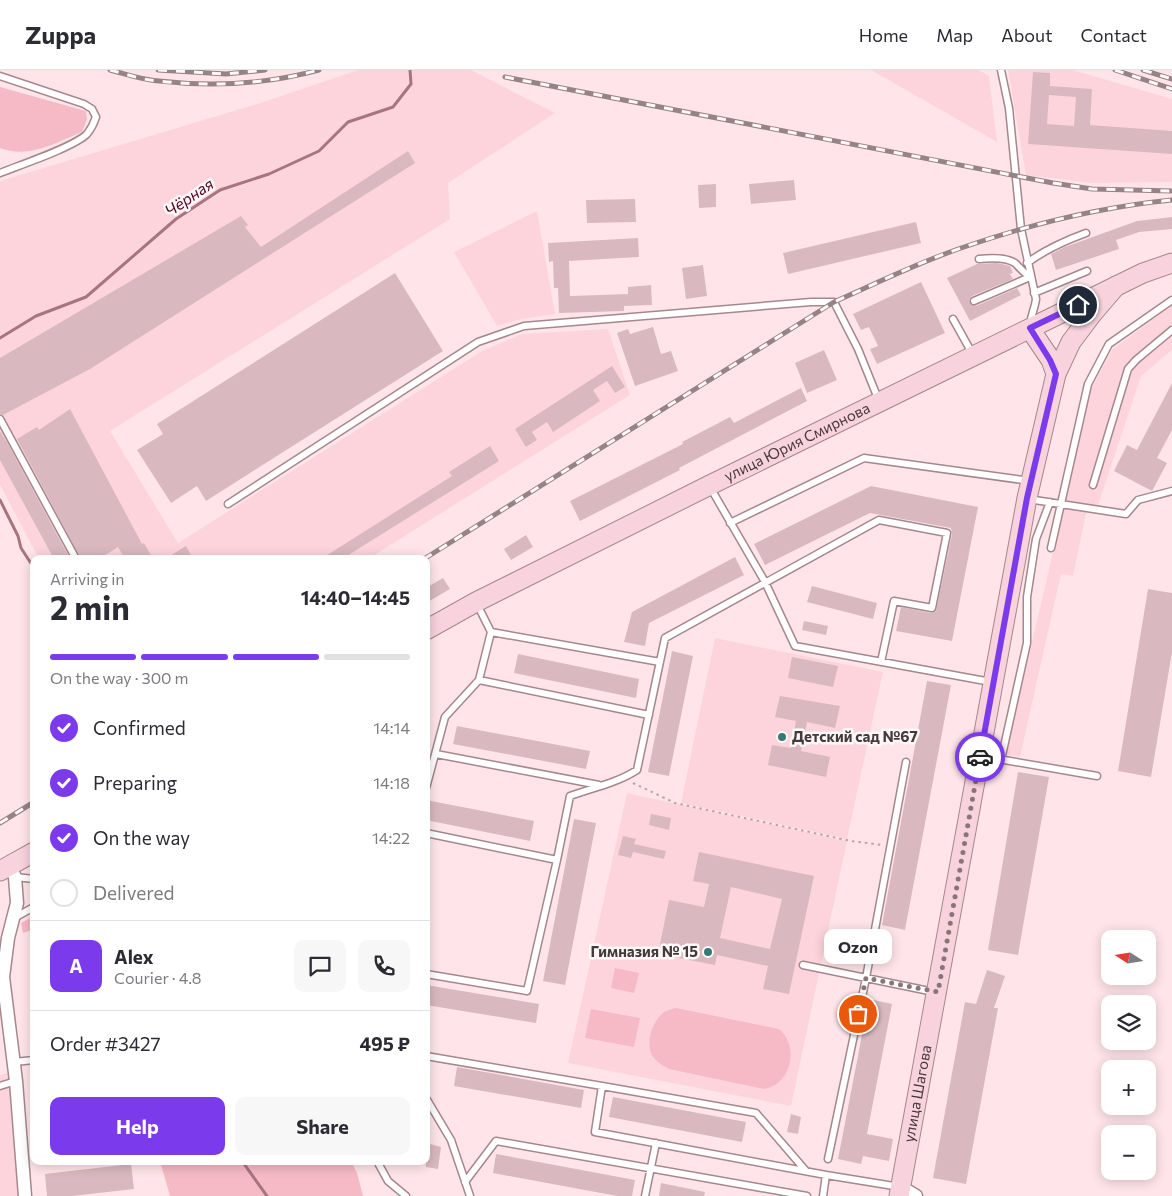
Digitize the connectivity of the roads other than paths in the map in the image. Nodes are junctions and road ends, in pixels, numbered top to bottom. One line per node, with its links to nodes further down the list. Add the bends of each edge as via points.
1 (1002, 70): 6 (lane)
2 (0, 76): 3 (lane, via 84,104 96,117 85,136)
3 (0, 173)
4 (1086, 233): 6 (lane, via 1058,244)
5 (979, 259): 9 (lane, via 995,258 1014,263)
6 (1027, 263): 9 (lane)
7 (1172, 263): 10 (main road, улица Юрия Смирнова)
8 (1087, 271): 11 (lane)
9 (1030, 277): 11 (lane); 13 (lane)
10 (1116, 286): 15 (main road, улица Юрия Смирнова); 18 (main road, улица Шагова, via 1072,342)
11 (1034, 293): 15 (lane, via 1035,308)
12 (1172, 300): 27 (lane, via 1109,344 1088,384)
13 (974, 301)
14 (953, 320): 17 (lane)
15 (1030, 328): 17 (main road, улица Юрия Смирнова); 18 (main road)
16 (1172, 330): 21 (lane, via 1128,370)
17 (974, 356): 19 (main road, улица Юрия Смирнова)
18 (1056, 374): 23 (main road, улица Шагова)
19 (880, 402): 22 (main road, улица Юрия Смирнова); 26 (lane, via 858,348 834,302 524,326 478,342)
20 (0, 419): 30 (lane)
21 (1093, 485)
22 (710, 486): 28 (lane); 32 (main road, улица Юрия Смирнова)
23 (1029, 490): 25 (lane); 28 (lane, via 864,458); 38 (main road, улица Шагова)
24 (1172, 491): 27 (lane, via 1138,500 1126,514)
25 (1050, 502): 27 (lane); 42 (lane, via 1036,539 1027,597 1027,643)
26 (228, 504)
27 (1061, 504): 29 (lane)
28 (730, 523): 31 (lane)
29 (1051, 548)
30 (74, 555)
31 (765, 582): 35 (lane, via 665,638); 36 (lane, via 795,646); 36 (lane, via 879,520 947,533 932,608 894,601)
32 (476, 602): 33 (main road, улица Юрия Смирнова); 34 (lane)
33 (430, 628)
34 (491, 632): 35 (lane); 37 (lane)
35 (660, 662): 39 (lane)
36 (882, 662): 38 (lane)
37 (479, 680): 39 (lane); 40 (lane, via 444,717)
38 (994, 683): 41 (main road, улица Шагова)
39 (650, 715): 46 (lane, via 637,770 624,779)
40 (436, 754): 44 (lane); 46 (lane)
41 (980, 756): 42 (lane); 57 (main road, улица Шагова)
42 (1001, 760): 45 (lane)
43 (906, 762): 56 (lane)
44 (430, 776)
45 (1097, 776)
46 (600, 785): 49 (lane, via 570,796)
47 (430, 834): 49 (lane)
48 (30, 855): 50 (main road)
49 (557, 860): 55 (lane, via 527,990)
50 (8, 871): 51 (lane); 53 (street, via 17,903)
51 (30, 878)
52 (30, 910): 53 (lane)
53 (13, 919): 60 (street, via 3,976)
54 (803, 965): 56 (lane)
55 (430, 975)
56 (866, 978): 57 (lane); 66 (lane)
57 (938, 992): 72 (main road, улица Шагова)
58 (430, 1057): 63 (lane)
59 (30, 1060): 60 (lane)
60 (14, 1062): 61 (street)
61 (16, 1081): 62 (lane); 73 (street)
62 (0, 1086)
63 (602, 1086): 65 (lane, via 595,1132); 69 (lane, via 756,1113)
64 (430, 1105): 71 (lane, via 451,1140)
65 (656, 1143): 68 (lane); 69 (lane)
66 (828, 1159)
67 (379, 1165): 74 (lane, via 388,1181)
68 (651, 1168): 71 (lane, via 496,1141); 76 (lane); 77 (lane)
69 (806, 1171): 70 (lane)
70 (826, 1175): 72 (lane); 78 (lane)
71 (465, 1182): 75 (lane)
72 (905, 1193)
73 (25, 1196)
74 (406, 1196)
75 (470, 1196)
76 (645, 1196)
77 (807, 1196)
78 (823, 1196)

